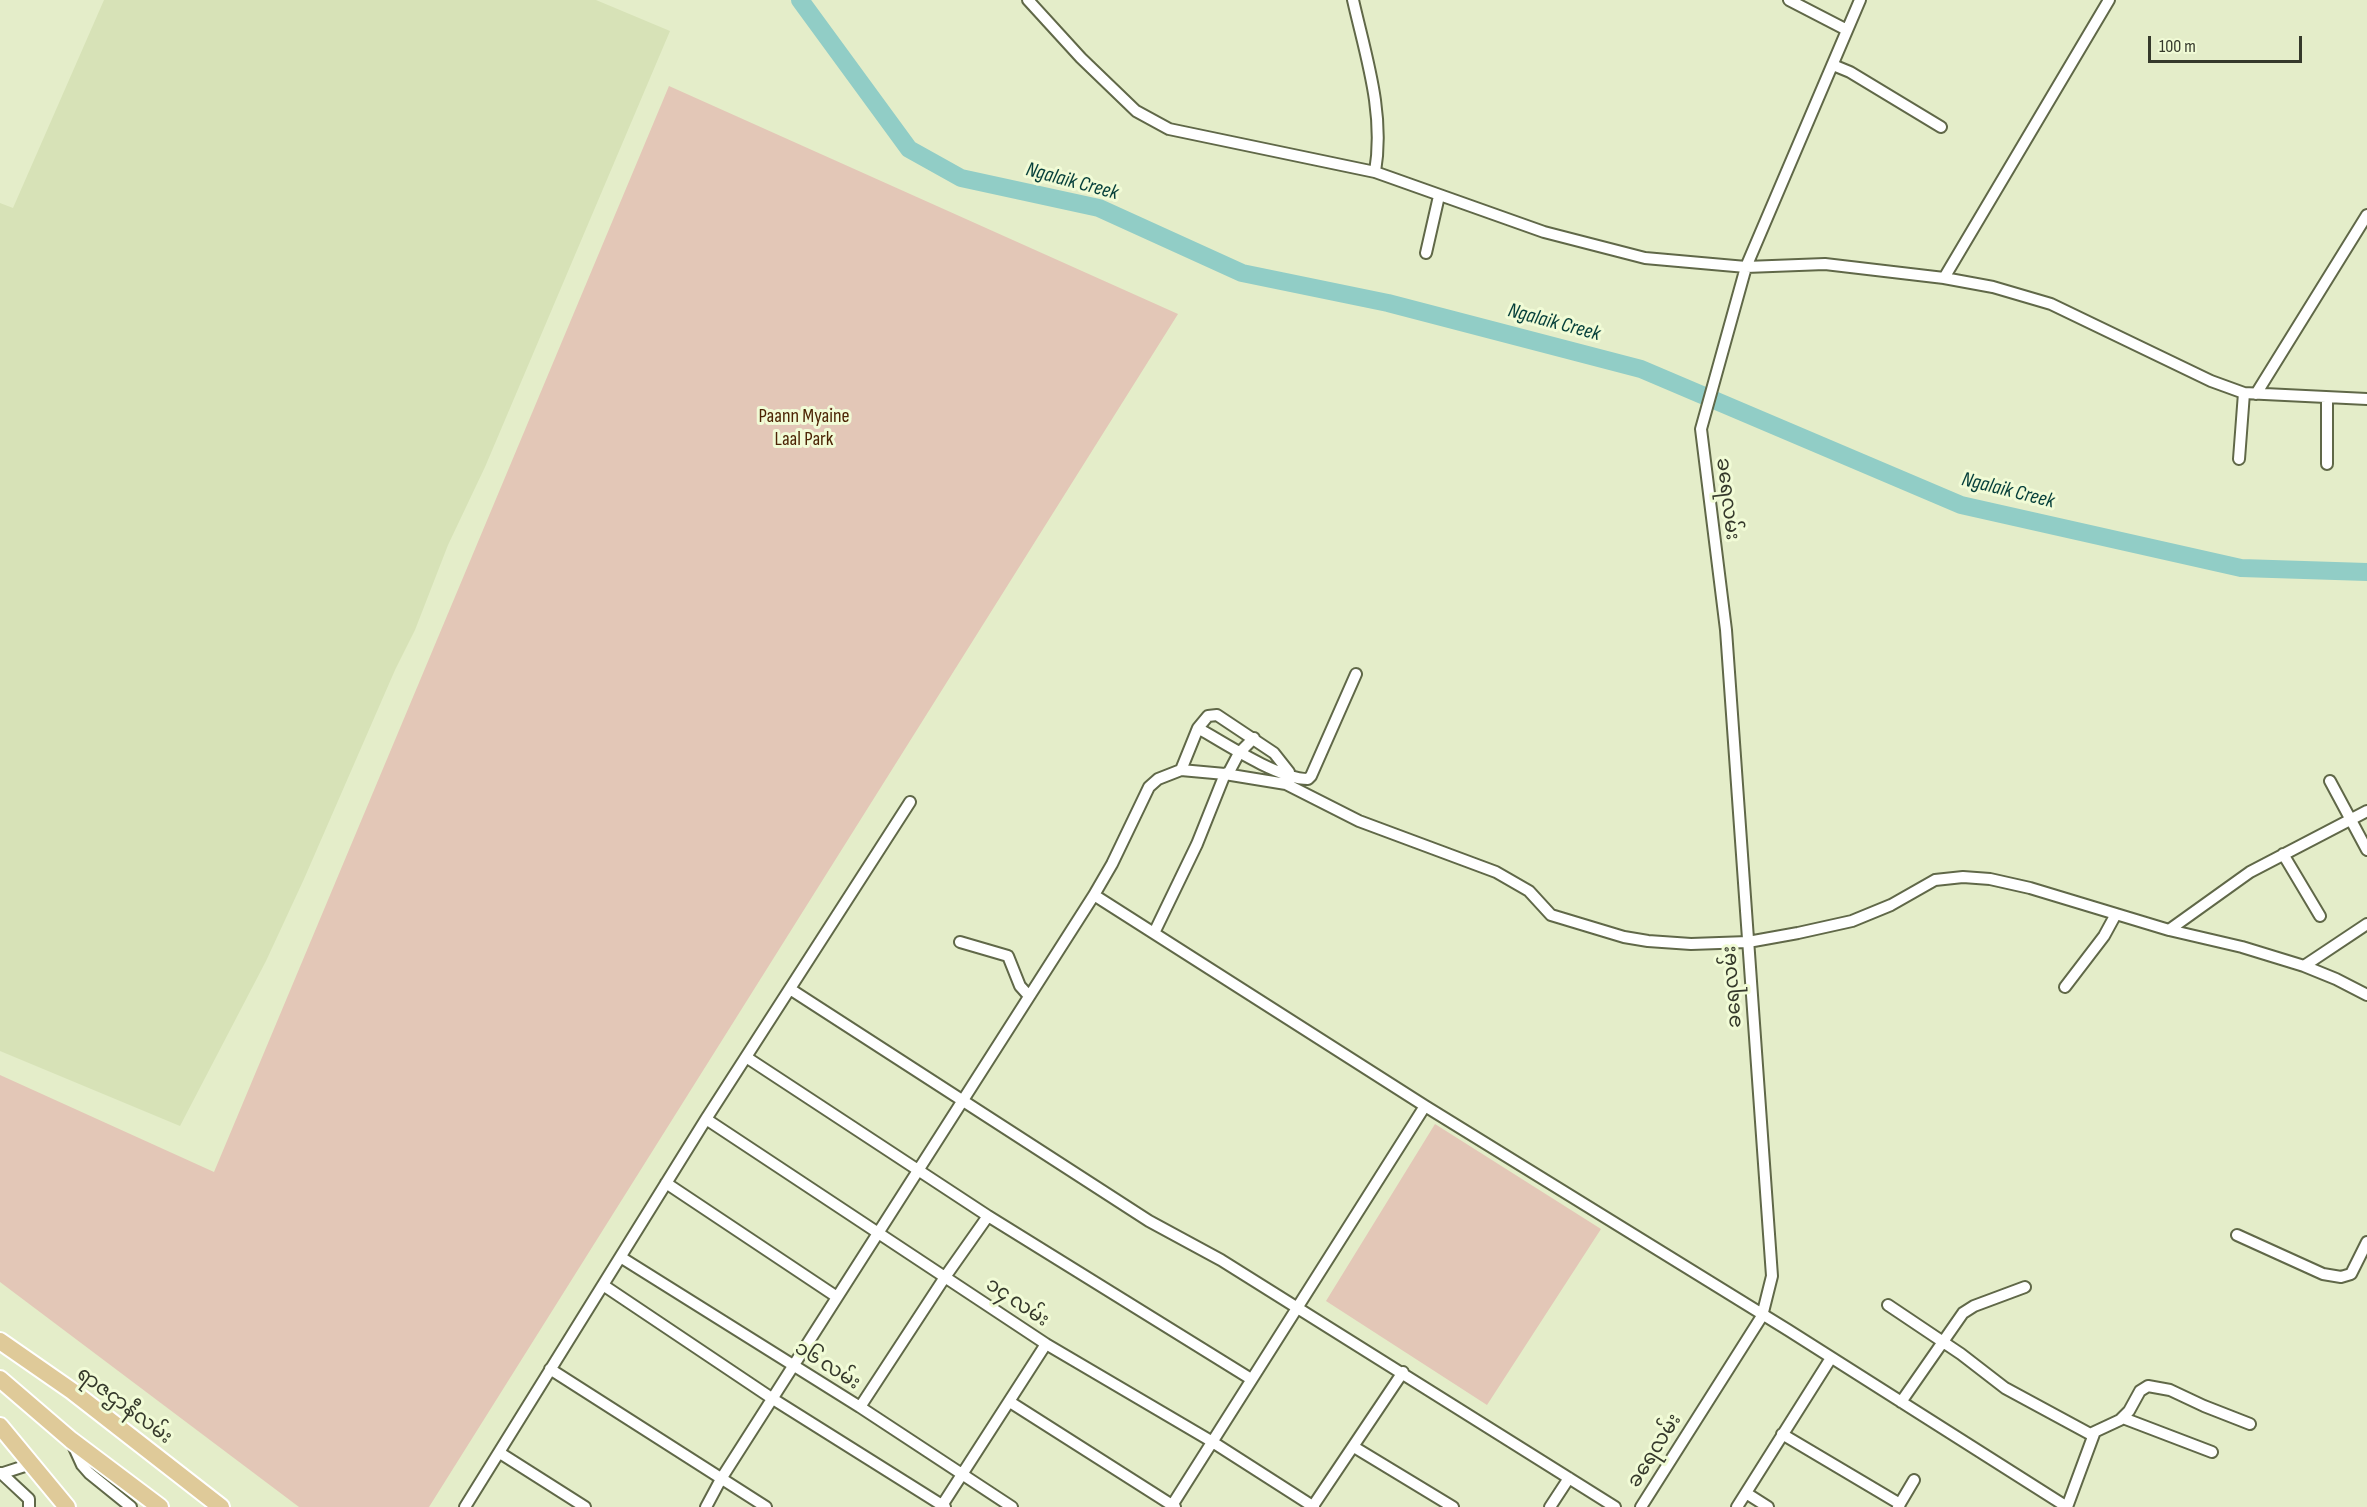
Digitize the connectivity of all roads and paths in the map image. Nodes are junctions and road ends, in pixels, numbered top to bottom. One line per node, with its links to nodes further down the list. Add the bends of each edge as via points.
1 (1028, 0): 9 (street, via 1081,58 1136,111 1155,123)
2 (1353, 0): 9 (street, via 1377,102 1379,149)
3 (1789, 0): 6 (street)
4 (1860, 0): 6 (street)
5 (2109, 0): 14 (street)
6 (1847, 30): 7 (street)
7 (1833, 65): 8 (street); 13 (street)
8 (1941, 127)
9 (1375, 172): 10 (street)
10 (1439, 196): 12 (street); 13 (street, via 1544,232 1645,258)
11 (2367, 215): 16 (street)
12 (1426, 253)
13 (1746, 267): 14 (street, via 1825,264); 41 (street, ခရေလမ်း, via 1701,429 1726,630)
14 (1944, 278): 15 (street, via 2023,294 2051,304)
15 (2244, 393): 16 (street); 19 (street)
16 (2256, 394): 17 (street)
17 (2327, 398): 18 (street); 20 (street)
18 (2367, 399)
19 (2239, 459)
20 (2328, 464)
21 (1356, 674): 27 (street, via 1311,776)
22 (1198, 728): 23 (street, via 1208,716 1217,715); 24 (street); 25 (street)
23 (1254, 738): 24 (street); 27 (street, via 1284,764)
24 (1239, 753): 26 (street); 27 (street)
25 (1180, 770): 26 (street); 34 (street, via 1158,779 1149,788)
26 (1225, 774): 27 (street); 39 (street)
27 (1288, 780): 41 (street, via 1359,821 1496,872 1529,891 1551,915 1648,941)
28 (2330, 781): 31 (street)
29 (910, 802): 44 (street)
30 (2367, 811): 31 (street)
31 (2351, 820): 32 (street); 33 (street)
32 (2367, 850)
33 (2283, 854): 36 (street); 38 (street, via 2250,872)
34 (1094, 895): 39 (street); 46 (street)
35 (2116, 914): 38 (street); 41 (street, via 1990,879 1947,877 1852,921); 43 (street)
36 (2320, 916)
37 (2367, 924): 42 (street)
38 (2169, 930): 42 (street)
39 (1154, 933): 49 (street)
40 (960, 942): 46 (street, via 1008,957 1020,986)
41 (1748, 942): 64 (street, ခရေလမ်း, via 1772,1276)
42 (2304, 966): 45 (street)
43 (2065, 987)
44 (790, 989): 47 (street); 48 (street)
45 (2367, 995)
46 (1029, 996): 48 (street)
47 (746, 1057): 50 (street); 51 (street)
48 (963, 1102): 51 (street); 63 (street, via 1149,1221)
49 (1425, 1106): 63 (street); 64 (street)
50 (706, 1119): 52 (street); 54 (street, ၁၄ လမ်း)
51 (920, 1170): 53 (street); 54 (street)
52 (666, 1183): 57 (street); 61 (street)
53 (988, 1216): 58 (street); 73 (street)
54 (880, 1233): 58 (street, ၁၄ လမ်း); 61 (street)
55 (2237, 1235): 56 (street, via 2322,1274 2342,1278 2350,1274)
56 (2367, 1242)
57 (622, 1258): 59 (street); 69 (street, ၁၆ လမ်း)
58 (945, 1276): 67 (street, ၁၄ လမ်း); 77 (street)
59 (603, 1285): 70 (street); 74 (street)
60 (2025, 1287): 66 (street, via 1974,1306 1964,1313)
61 (837, 1297): 69 (street)
62 (1888, 1305): 66 (street)
63 (1296, 1307): 71 (street); 73 (street)
64 (1762, 1316): 68 (street); 112 (street, ခရေလမ်း)
65 (0, 1341): 102 (main road, ရာဇဌာနီလမ်း)
66 (1943, 1342): 76 (street); 82 (street, via 2005,1388)
67 (1046, 1344): 75 (street); 84 (street, ၁၄ လမ်း)
68 (1831, 1358): 76 (street); 81 (street)
69 (794, 1367): 74 (street); 77 (street, ၁၆ လမ်း)
70 (550, 1369): 87 (street); 92 (street)
71 (1402, 1372): 85 (street); 91 (street)
72 (0, 1379): 83 (main road)
73 (1251, 1379): 84 (street)
74 (774, 1399): 92 (street); 95 (street)
75 (1010, 1402): 90 (street); 96 (street)
76 (1901, 1402): 115 (street)
77 (860, 1407): 90 (street, ၁၆ လမ်း)
78 (2123, 1418): 79 (street, via 2140,1391 2153,1386); 82 (street); 86 (street)
79 (2250, 1424)
80 (0, 1426): 88 (main road)
81 (1782, 1434): 94 (street); 97 (street)
82 (2094, 1434): 115 (street)
83 (70, 1440): 100 (street, via 89,1473); 101 (main road)
84 (1210, 1441): 96 (street); 108 (street, ၁၄ လမ်း)
85 (1354, 1447): 108 (street); 109 (street)
86 (2212, 1452)
87 (500, 1454): 103 (street); 104 (street)
88 (31, 1464): 89 (street); 99 (main road)
89 (1, 1474): 98 (street, via 29,1499)
90 (963, 1475): 95 (street); 107 (street, ၁၆ လမ်း)
91 (1569, 1478): 110 (street); 111 (street)
92 (721, 1479): 105 (street); 106 (street)
93 (1914, 1480): 97 (street)
94 (1746, 1493): 113 (street); 114 (street)
95 (943, 1506)
96 (1172, 1506)
97 (1899, 1506)
98 (29, 1507)
99 (67, 1507)
100 (131, 1507)
101 (160, 1507)
102 (221, 1507)
103 (465, 1507)
104 (585, 1507)
105 (706, 1507)
106 (766, 1507)
107 (1012, 1507)
108 (1313, 1507)
109 (1452, 1507)
110 (1550, 1507)
111 (1615, 1507)
112 (1641, 1507)
113 (1737, 1507)
114 (1768, 1507)
115 (2067, 1507)

